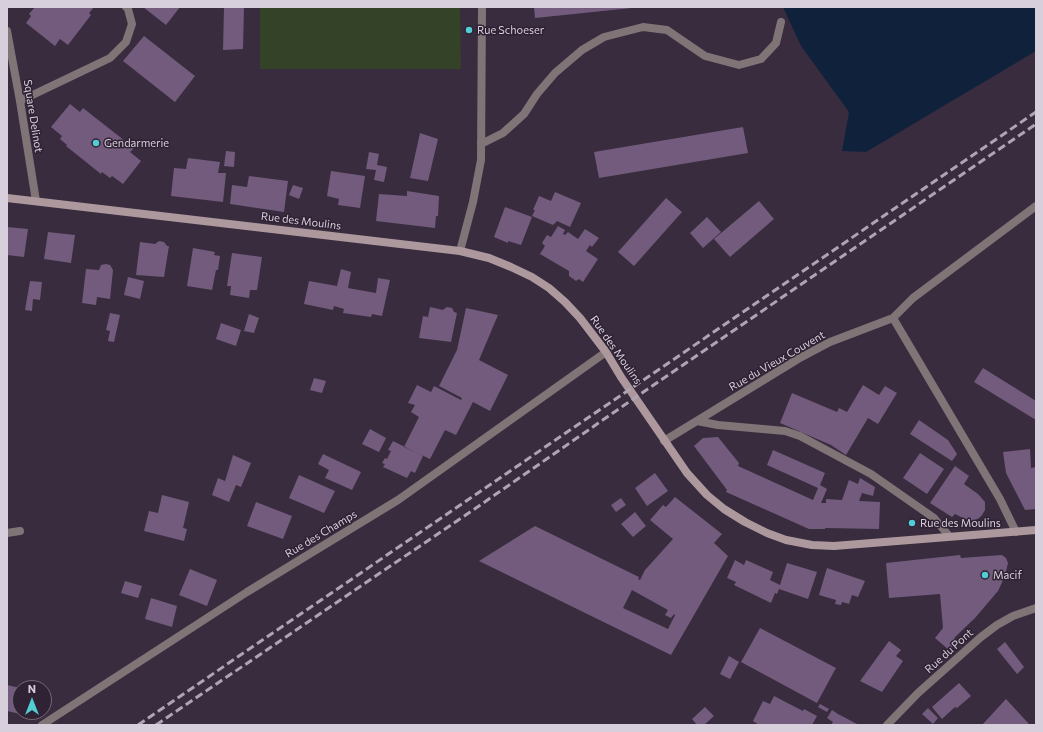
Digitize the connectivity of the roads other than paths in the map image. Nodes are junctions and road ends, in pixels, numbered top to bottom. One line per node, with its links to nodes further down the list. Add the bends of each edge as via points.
1 (126, 7): 5 (street, via 132,24 126,42 110,58)
2 (482, 7): 6 (street)
3 (781, 22): 6 (street, via 776,43 761,59 739,65 705,56 667,30 643,27 604,37 582,50 555,73 524,114 504,133)
4 (7, 34): 5 (street, Square Delinot)
5 (20, 101): 8 (street, Square Delinot)
6 (481, 144): 10 (street, via 481,160 473,202)
7 (7, 198): 8 (main road, Rue des Moulins)
8 (36, 201): 10 (main road, Rue des Moulins)
9 (1036, 206): 11 (street, Rue du Vieux Couvent, via 913,298)
10 (460, 251): 12 (main road, Rue des Moulins, via 511,266 549,288 580,318)
11 (893, 318): 13 (street, Rue du Vieux Couvent, via 830,342); 17 (street, via 1000,499)
12 (606, 352): 14 (main road, Rue des Moulins); 21 (street, Rue des Champs, via 398,500 247,592)
13 (697, 421): 14 (street, Rue du Vieux Couvent); 19 (street, via 785,431 800,436 871,474 934,518)
14 (664, 441): 19 (main road, Rue des Moulins, via 687,474 724,509 786,540 834,546)
15 (1036, 530): 17 (main road, Rue des Moulins)
16 (20, 531): 18 (street)
17 (1016, 532): 19 (main road, Rue des Moulins)
18 (7, 533)
19 (950, 536)
20 (1036, 608): 22 (street, Rue du Pont, via 1013,616 981,637 918,693)
21 (42, 725)
22 (887, 725)

